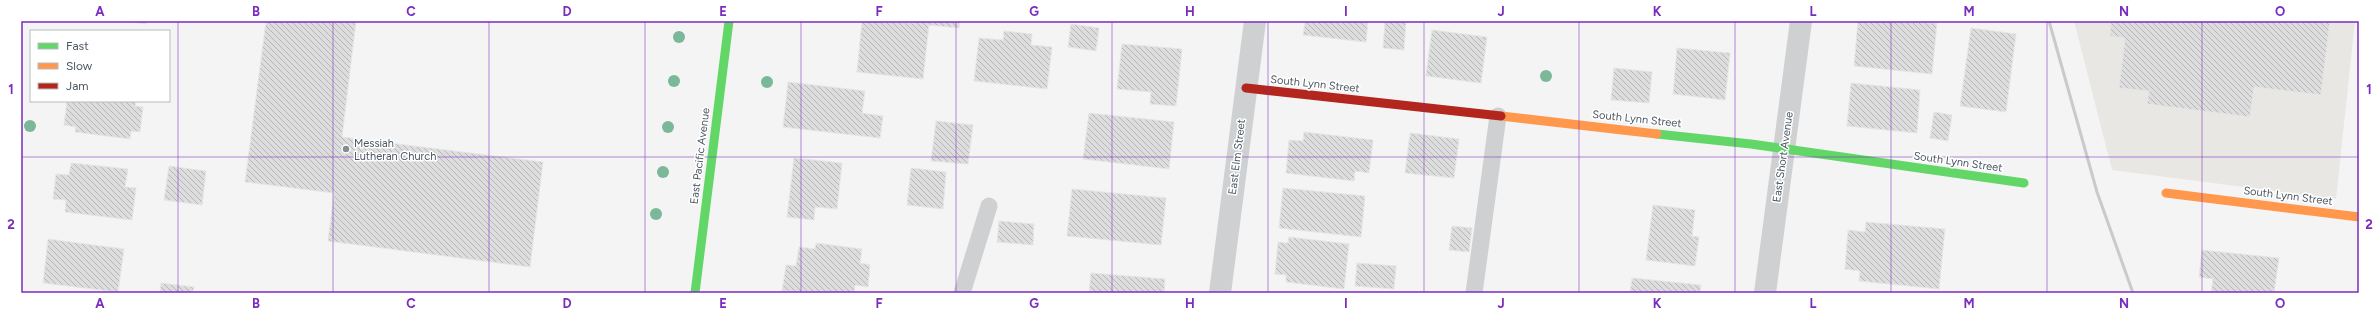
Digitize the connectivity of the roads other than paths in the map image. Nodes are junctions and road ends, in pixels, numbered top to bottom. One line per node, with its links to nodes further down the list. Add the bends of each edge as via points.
1 (729, 21): 11 (street, East Pacific Avenue)
2 (1255, 21): 4 (street, East Elm Street)
3 (1801, 21): 6 (street, East Short Avenue)
4 (1246, 88): 5 (street, South Lynn Street); 13 (street, East Elm Street)
5 (1498, 116): 6 (street, South Lynn Street); 14 (lane)
6 (1784, 148): 7 (street, South Lynn Street); 15 (street, East Short Avenue)
7 (2024, 183)
8 (2166, 193): 10 (street, South Lynn Street)
9 (989, 206): 12 (lane)
10 (2359, 217)
11 (696, 293)
12 (962, 293)
13 (1220, 293)
14 (1474, 293)
15 (1765, 293)

